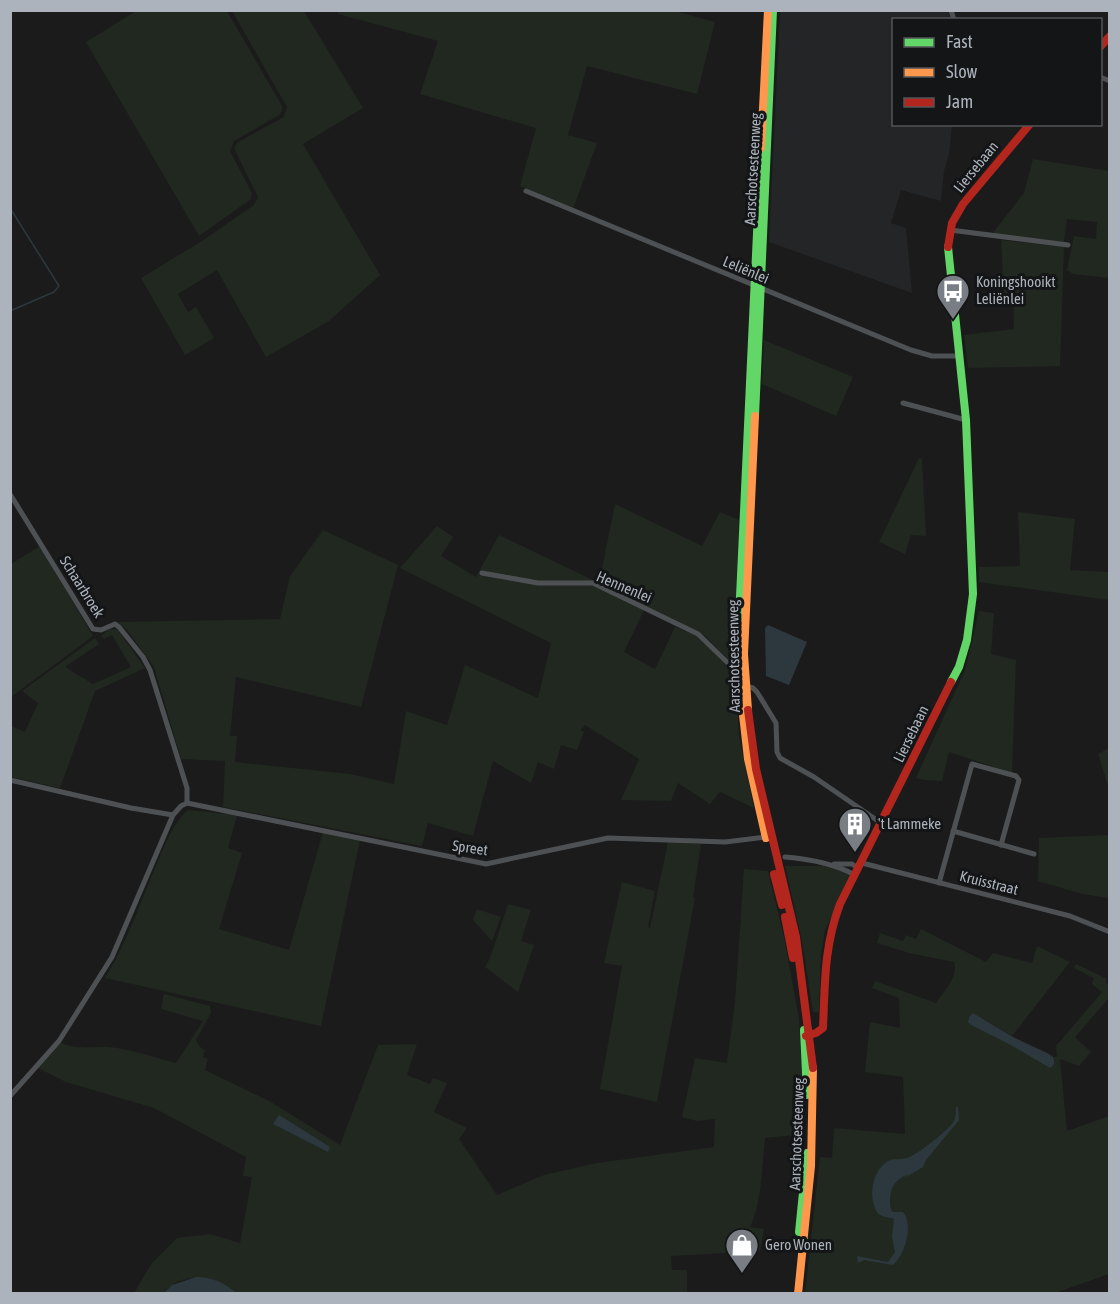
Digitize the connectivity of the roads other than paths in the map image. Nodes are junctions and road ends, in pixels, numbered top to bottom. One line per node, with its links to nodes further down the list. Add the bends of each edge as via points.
1 (768, 10): 7 (main road, Aarschotsesteenweg)
2 (773, 10): 7 (main road, Aarschotsesteenweg)
3 (1027, 126): 5 (main road, Liersebaan, via 963,204)
4 (526, 191): 7 (street, Leliënlei)
5 (950, 231): 6 (street); 8 (main road, Liersebaan, via 948,245)
6 (1068, 245)
7 (757, 288): 8 (street, Leliënlei, via 921,354); 13 (main road, Aarschotsesteenweg, via 740,582); 14 (main road, Aarschotsesteenweg)
8 (960, 356): 10 (main road, Liersebaan)
9 (903, 403): 10 (street)
10 (966, 420): 18 (main road, Liersebaan, via 973,594 970,630 959,667)
11 (10, 494): 16 (street, Schaarbroek, via 93,629 115,624 120,627 147,664 185,781)
12 (482, 573): 13 (street, Hennenlei, via 538,583 593,584 698,634 732,667)
13 (739, 668): 20 (main road, Aarschotsesteenweg, via 744,736)
14 (745, 686): 18 (street, via 757,692 775,720 780,758); 20 (main road, Aarschotsesteenweg)
15 (10, 780): 17 (street)
16 (187, 803): 17 (street); 20 (street, Spreet, via 486,864 608,838 725,842)
17 (173, 815): 28 (street, via 112,957 59,1041)
18 (881, 823): 24 (main road, Liersebaan)
19 (953, 831): 21 (street); 21 (street, via 972,764 982,766 1019,780); 25 (street)
20 (768, 837): 27 (main road, Aarschotsesteenweg)
21 (1001, 845): 22 (street)
22 (1034, 854)
23 (785, 857): 24 (street, via 852,864)
24 (858, 869): 25 (street, Kruisstraat); 27 (main road, Liersebaan, via 828,940 823,1028)
25 (939, 883): 26 (street, Kruisstraat, via 1070,916)
26 (1110, 932)
27 (807, 1036): 29 (main road, Aarschotsesteenweg, via 807,1150)
28 (10, 1096)
29 (795, 1293)

